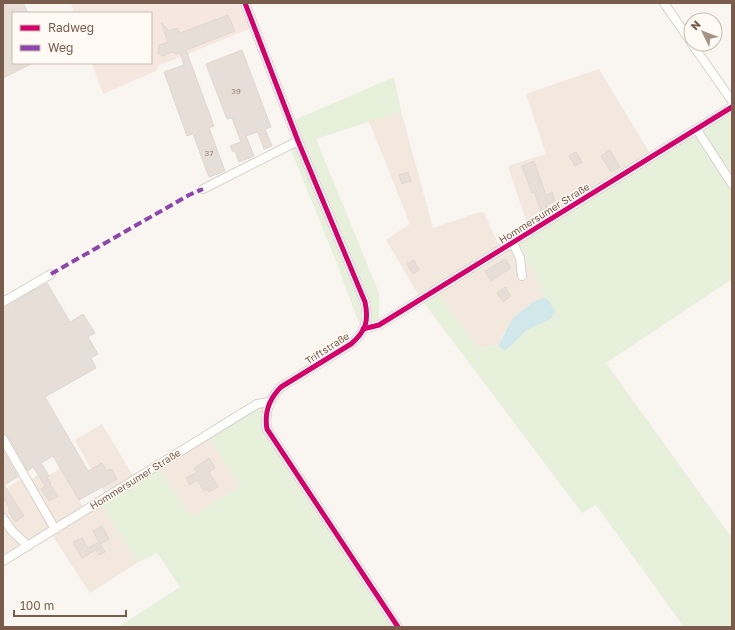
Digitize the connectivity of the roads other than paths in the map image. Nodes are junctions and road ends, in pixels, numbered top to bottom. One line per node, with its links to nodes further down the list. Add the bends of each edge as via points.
1 (245, 3): 8 (street, Triftstraße)
2 (664, 3): 3 (street)
3 (683, 30)
4 (698, 52): 5 (street)
5 (732, 101)
6 (732, 107): 7 (street, Hommersumer Straße)
7 (696, 130): 9 (street); 11 (street, Hommersumer Straße)
8 (298, 142): 10 (street); 15 (street, Triftstraße, via 365,302 368,315)
9 (732, 184)
10 (203, 188)
11 (513, 243): 13 (street, via 520,258); 15 (street, Hommersumer Straße, via 380,325)
12 (51, 274): 14 (street)
13 (522, 276)
14 (3, 302)
15 (363, 329): 16 (street, Triftstraße, via 351,344 281,387)
16 (269, 402): 19 (street, Hommersumer Straße, via 257,404); 22 (street, via 267,429)
17 (3, 439): 19 (street)
18 (3, 518): 20 (street)
19 (55, 529): 20 (street, Hommersumer Straße)
20 (28, 546): 21 (street, Hommersumer Straße)
21 (3, 561)
22 (398, 627)

